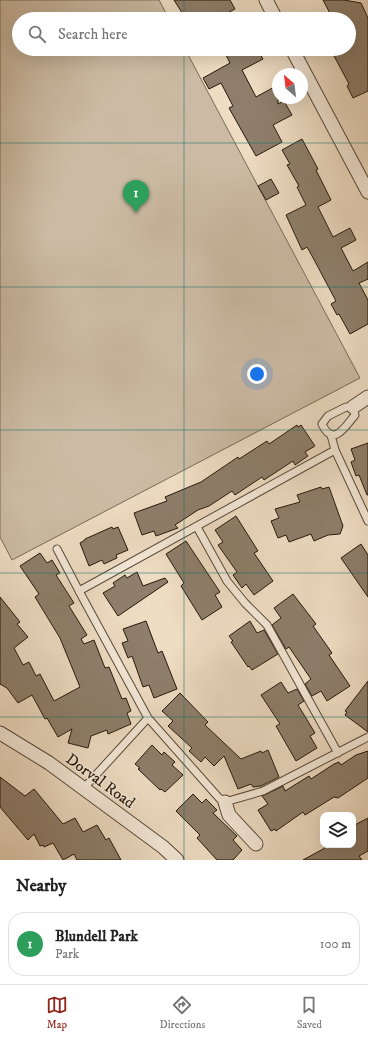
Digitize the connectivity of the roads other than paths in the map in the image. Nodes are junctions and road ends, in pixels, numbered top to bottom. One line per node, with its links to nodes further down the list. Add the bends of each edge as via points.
1 (266, 0): 2 (street)
2 (272, 12)
3 (296, 56): 4 (street)
4 (368, 192)
5 (368, 397): 6 (street)
6 (353, 407): 7 (lane, via 355,415 339,434); 7 (lane, via 346,407 328,416 322,424)
7 (331, 435): 8 (lane)
8 (335, 450): 9 (lane); 10 (lane)
9 (368, 521)
10 (197, 527): 12 (lane, via 183,532); 16 (lane, via 227,581 267,625)
11 (57, 549): 12 (lane)
12 (79, 591): 13 (lane)
13 (148, 718): 17 (lane); 18 (lane)
14 (0, 733): 17 (street, Dorval Road, via 49,763)
15 (368, 737): 16 (lane)
16 (338, 753): 18 (lane, via 263,791)
17 (83, 789): 20 (street, Dorval Road, via 158,843)
18 (225, 802): 19 (street, via 229,815)
19 (256, 844)
20 (177, 860)

